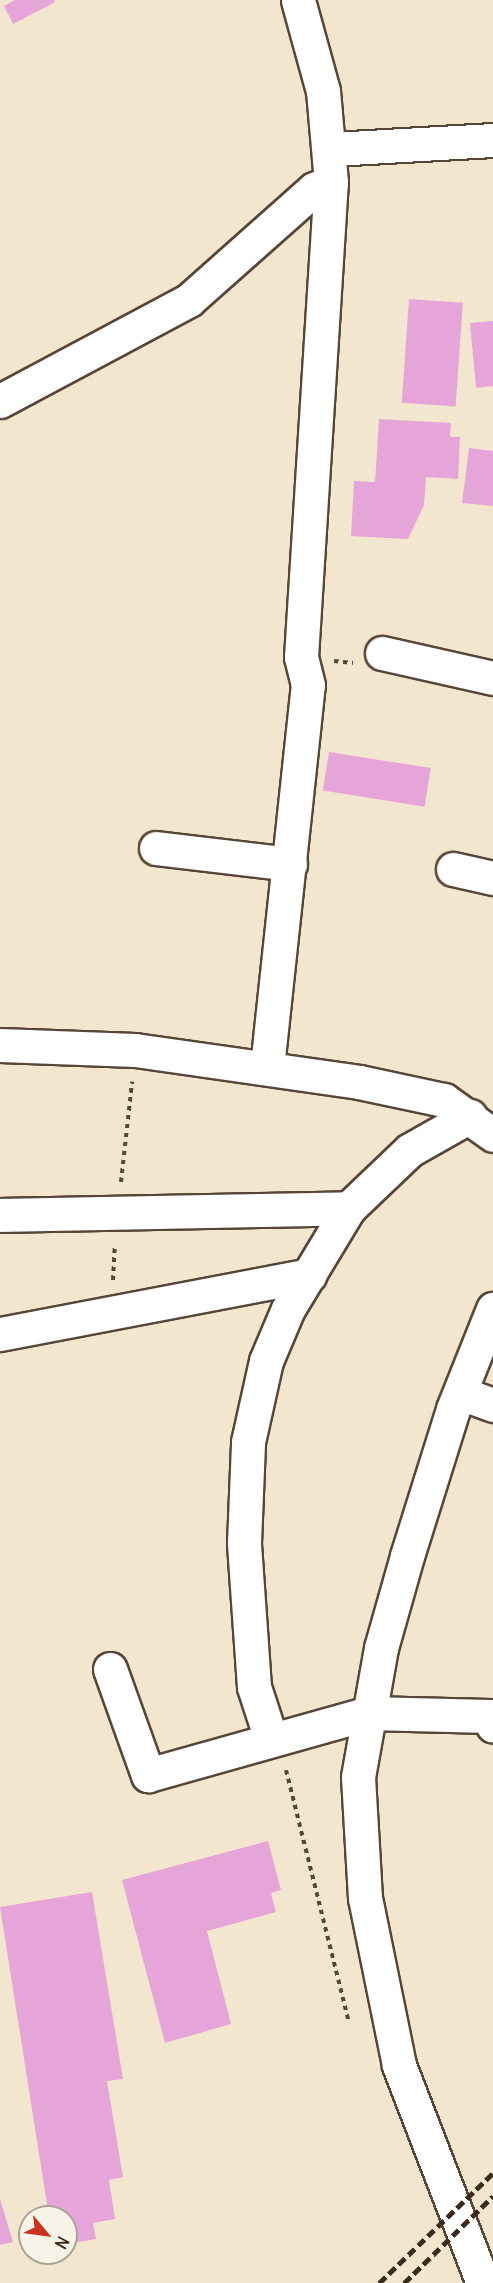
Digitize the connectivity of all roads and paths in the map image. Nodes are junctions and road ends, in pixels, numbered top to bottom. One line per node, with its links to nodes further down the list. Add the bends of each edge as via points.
1 (301, 0): 3 (street, via 321,80)
2 (493, 140): 3 (street)
3 (332, 149): 4 (street)
4 (331, 182): 5 (street, via 314,189 189,300); 7 (street)
5 (0, 401)
6 (382, 653): 7 (path, via 361,663); 8 (street)
7 (301, 657): 10 (street, via 308,685)
8 (493, 678)
9 (156, 848): 10 (street)
10 (290, 864): 14 (street)
11 (453, 869): 12 (street)
12 (493, 878)
13 (0, 1045): 14 (street, via 135,1050)
14 (267, 1067): 15 (street, via 444,1100)
15 (482, 1126): 16 (street, via 410,1150)
16 (349, 1208): 17 (street); 18 (street)
17 (0, 1215)
18 (309, 1275): 20 (street); 26 (street, via 266,1361 243,1485 247,1635 254,1687)
19 (493, 1309): 21 (street)
20 (0, 1334)
21 (460, 1393): 22 (street); 24 (street, via 416,1522)
22 (493, 1405)
23 (110, 1669): 26 (street, via 148,1775)
24 (368, 1713): 25 (street, via 490,1716); 26 (street, via 310,1731); 28 (street, via 358,1777 359,1831 379,1973 399,2065)
25 (493, 1726)
26 (273, 1737): 27 (path)
27 (349, 2022)
28 (482, 2258)

